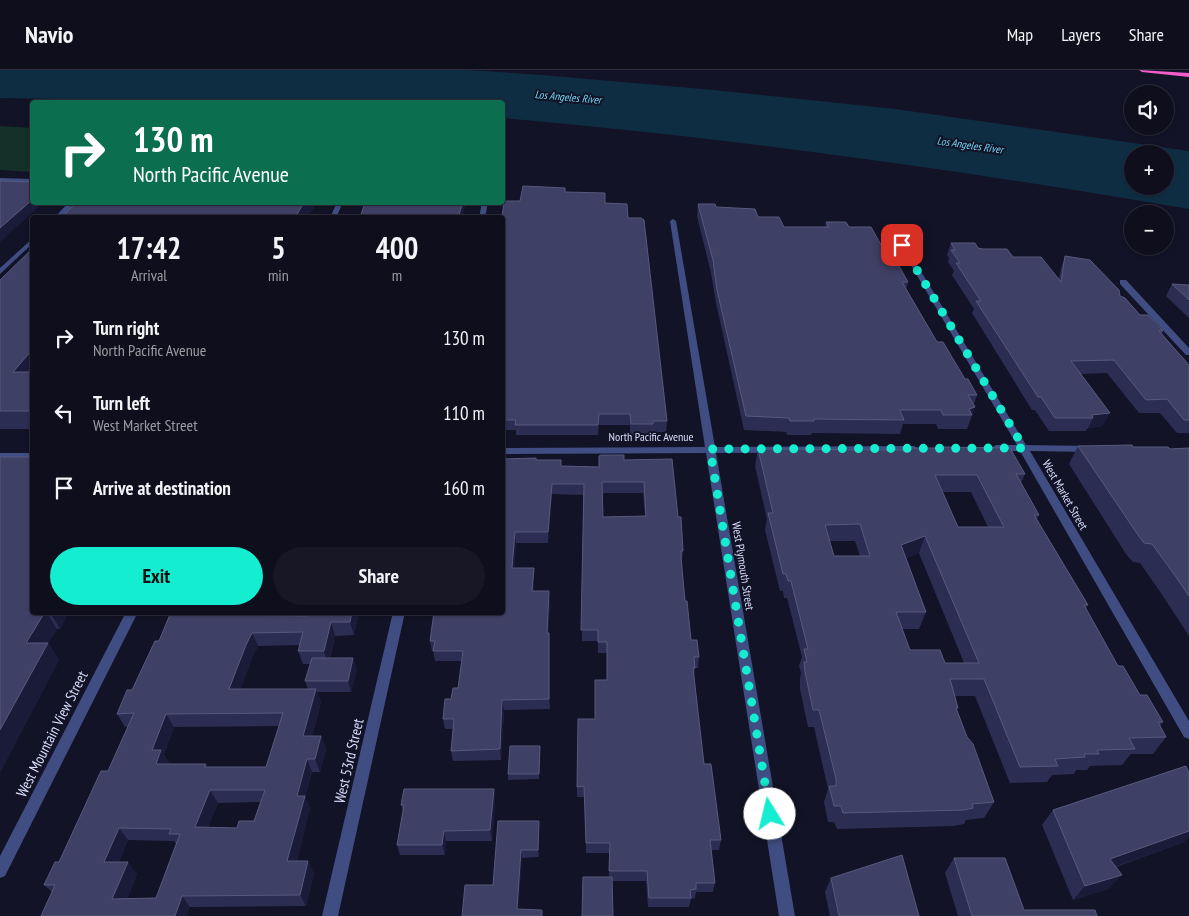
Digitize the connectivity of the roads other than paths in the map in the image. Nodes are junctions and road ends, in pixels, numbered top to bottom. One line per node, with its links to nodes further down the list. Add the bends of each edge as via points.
1 (1142, 70): 2 (highway)
2 (1189, 75)
3 (0, 180): 4 (street)
4 (30, 181)
5 (70, 205): 6 (street)
6 (60, 215)
7 (674, 221): 16 (street, West Plymouth Street)
8 (30, 243): 10 (street)
9 (902, 245): 15 (street, West Market Street)
10 (0, 272)
11 (1123, 282): 12 (street)
12 (1189, 353)
13 (926, 448): 16 (street, North Pacific Avenue)
14 (985, 448): 15 (street)
15 (1024, 448): 17 (street); 23 (street, West Market Street)
16 (710, 449): 18 (street, North Pacific Avenue); 26 (street, West Plymouth Street)
17 (1102, 449)
18 (505, 451)
19 (0, 456): 20 (street)
20 (30, 456)
21 (130, 615): 24 (street, West Mountain View Street)
22 (398, 615): 25 (street, West 53rd Street)
23 (1189, 733)
24 (0, 871)
25 (330, 916)
26 (787, 916)

